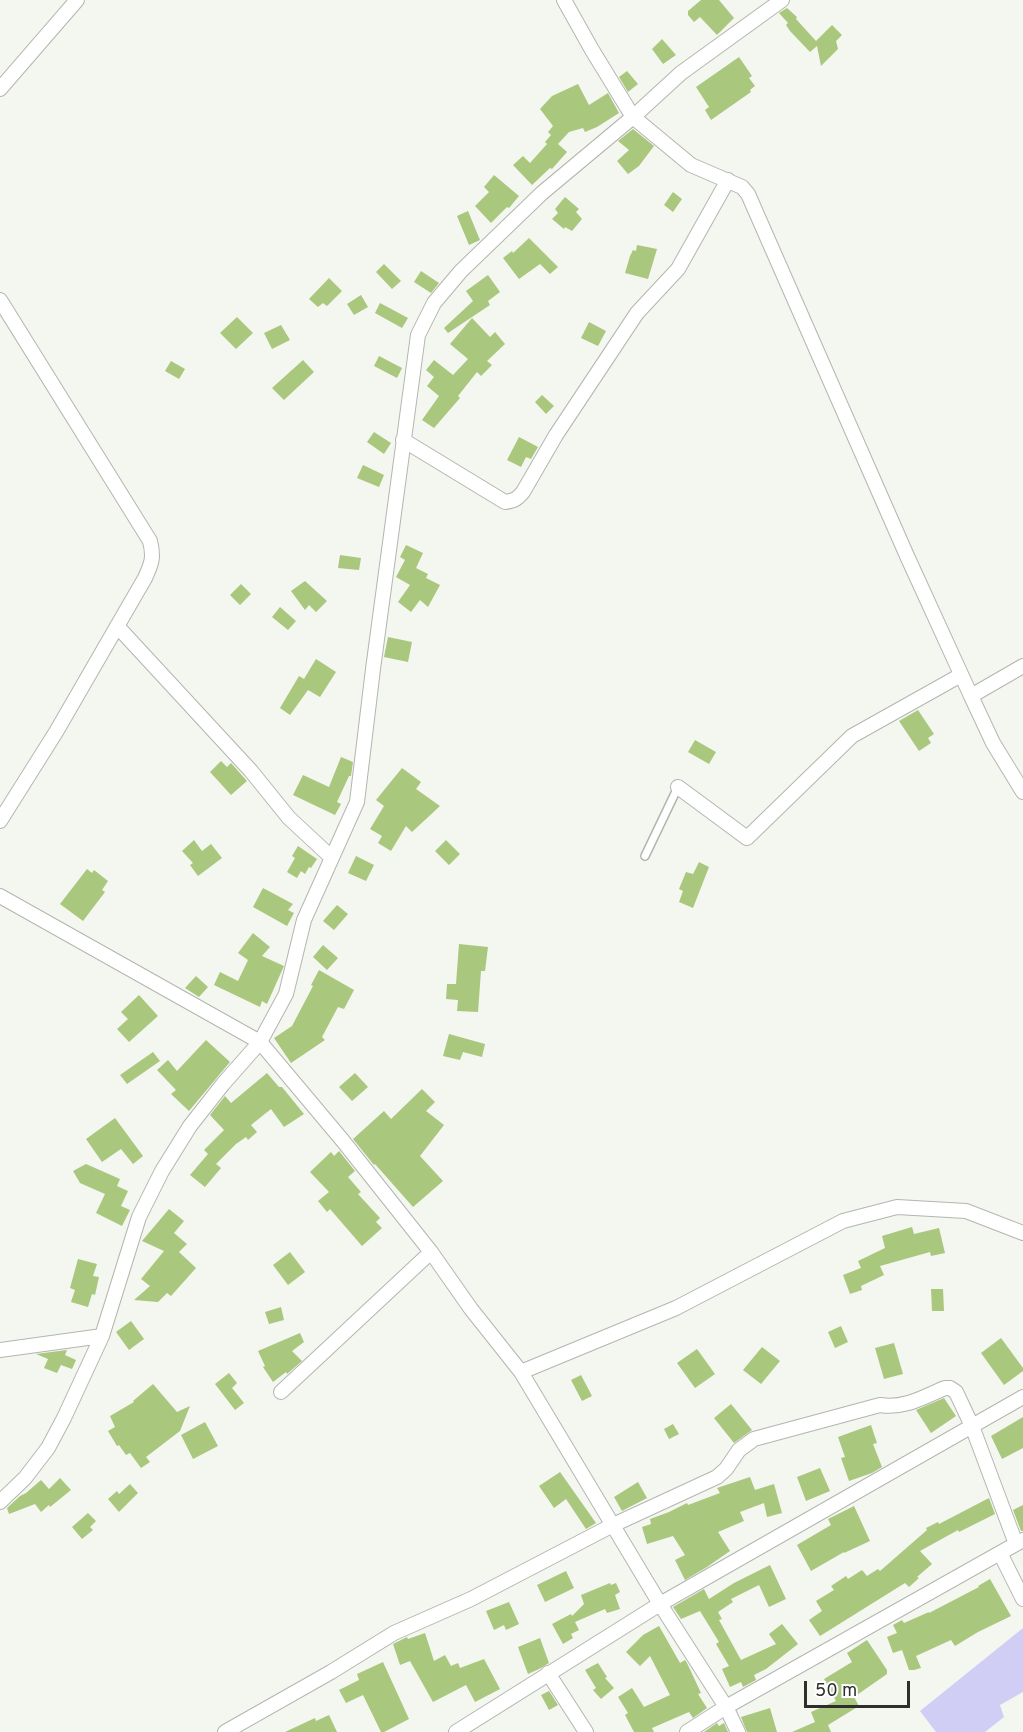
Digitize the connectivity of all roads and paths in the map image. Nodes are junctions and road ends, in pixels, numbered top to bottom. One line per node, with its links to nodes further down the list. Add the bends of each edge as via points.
1 (77, 0): 4 (street)
2 (564, 0): 5 (street)
3 (782, 0): 5 (street, via 681,73)
4 (0, 89)
5 (633, 117): 6 (street, via 692,165); 8 (street, via 542,193 461,271 434,303 418,335)
6 (728, 180): 8 (street, via 678,269 637,313 518,499 505,502); 11 (street, via 742,187 753,202)
7 (0, 300): 9 (street, via 150,541 152,562)
8 (403, 440): 17 (street, via 357,802)
9 (117, 626): 15 (street); 17 (street, via 251,771 289,818)
10 (1023, 666): 12 (street)
11 (961, 675): 12 (street); 13 (street, via 852,736 747,838)
12 (971, 696): 14 (street, via 993,743)
13 (678, 787): 16 (lane)
14 (1023, 792)
15 (0, 821)
16 (645, 855)
17 (331, 857): 19 (street, via 304,920 286,994)
18 (0, 896): 19 (street)
19 (260, 1042): 21 (street); 22 (street, via 190,1126 162,1171 139,1217)
20 (1023, 1233): 24 (street, via 966,1211 938,1209 897,1207 843,1221 676,1308)
21 (431, 1252): 24 (street); 25 (street)
22 (102, 1336): 23 (street); 28 (street, via 48,1448)
23 (0, 1350)
24 (521, 1372): 29 (street)
25 (281, 1392)
26 (1023, 1397): 27 (street)
27 (972, 1426): 29 (street, via 956,1392 945,1388 904,1405 880,1405 754,1439 739,1449 717,1477); 30 (street); 33 (street)
28 (0, 1502)
29 (613, 1525): 33 (street); 36 (street, via 471,1599 394,1633)
30 (1019, 1542): 31 (street)
31 (1000, 1553): 32 (street); 35 (street)
32 (1023, 1599)
33 (660, 1604): 34 (street); 35 (street)
34 (548, 1673): 37 (street); 38 (street)
35 (726, 1707): 39 (street); 40 (street)
36 (225, 1732)
37 (456, 1732)
38 (586, 1732)
39 (687, 1732)
40 (738, 1732)

